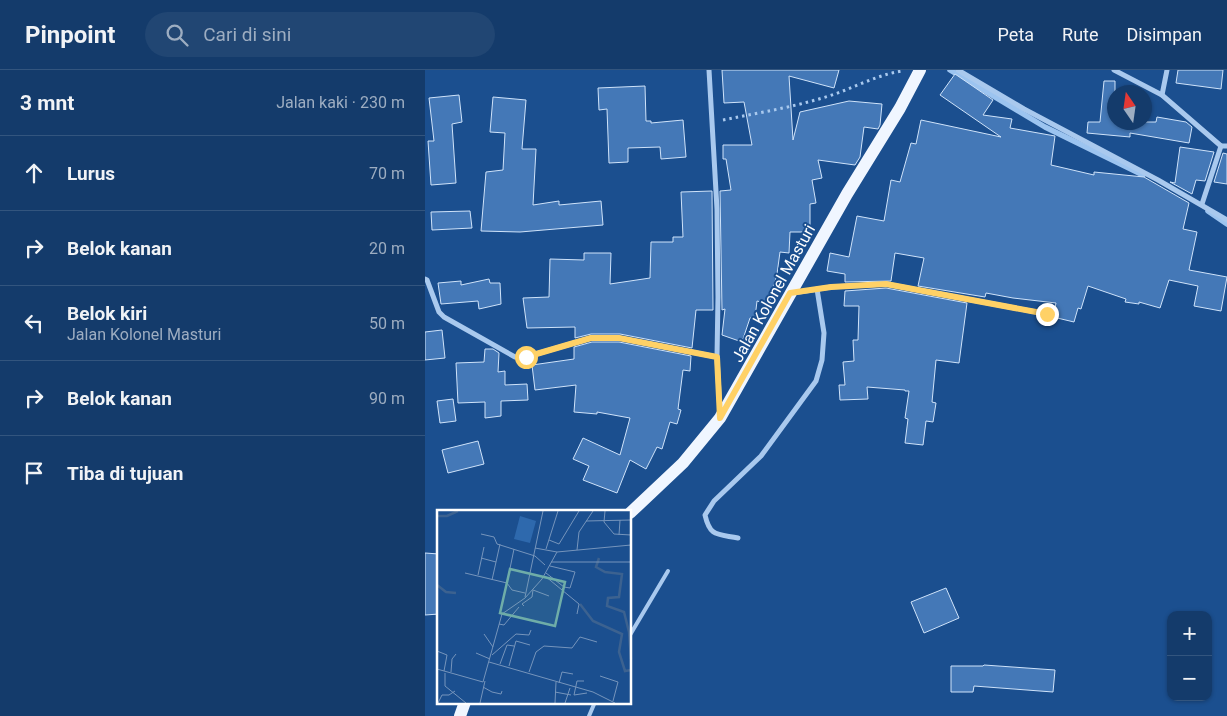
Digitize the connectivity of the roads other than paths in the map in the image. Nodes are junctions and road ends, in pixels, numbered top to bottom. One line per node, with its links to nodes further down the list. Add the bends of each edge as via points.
1 (709, 70): 14 (street, via 717,209)
2 (920, 70): 12 (main road, Jalan Kolonel Masturi)
3 (958, 70): 8 (street)
4 (1113, 70): 6 (street)
5 (1167, 70): 6 (street)
6 (1162, 95): 7 (street)
7 (1224, 146): 8 (street)
8 (1201, 204): 9 (street)
9 (1227, 220)
10 (425, 279): 14 (street, via 444,317 515,357 526,357 591,338 619,338)
11 (817, 289): 12 (street); 13 (street, via 886,284); 17 (street, via 823,360 815,381 761,456 713,501 705,515 708,527 715,534)
12 (790, 293): 15 (main road, Jalan Kolonel Masturi)
13 (1047, 314)
14 (717, 357): 15 (street)
15 (720, 418): 16 (main road, Jalan Kolonel Masturi, via 683,463)
16 (631, 512)
17 (738, 538)
18 (668, 571): 19 (lane)
19 (631, 633)
20 (464, 704): 22 (main road)
21 (594, 704): 23 (lane)
22 (460, 716)
23 (589, 716)

